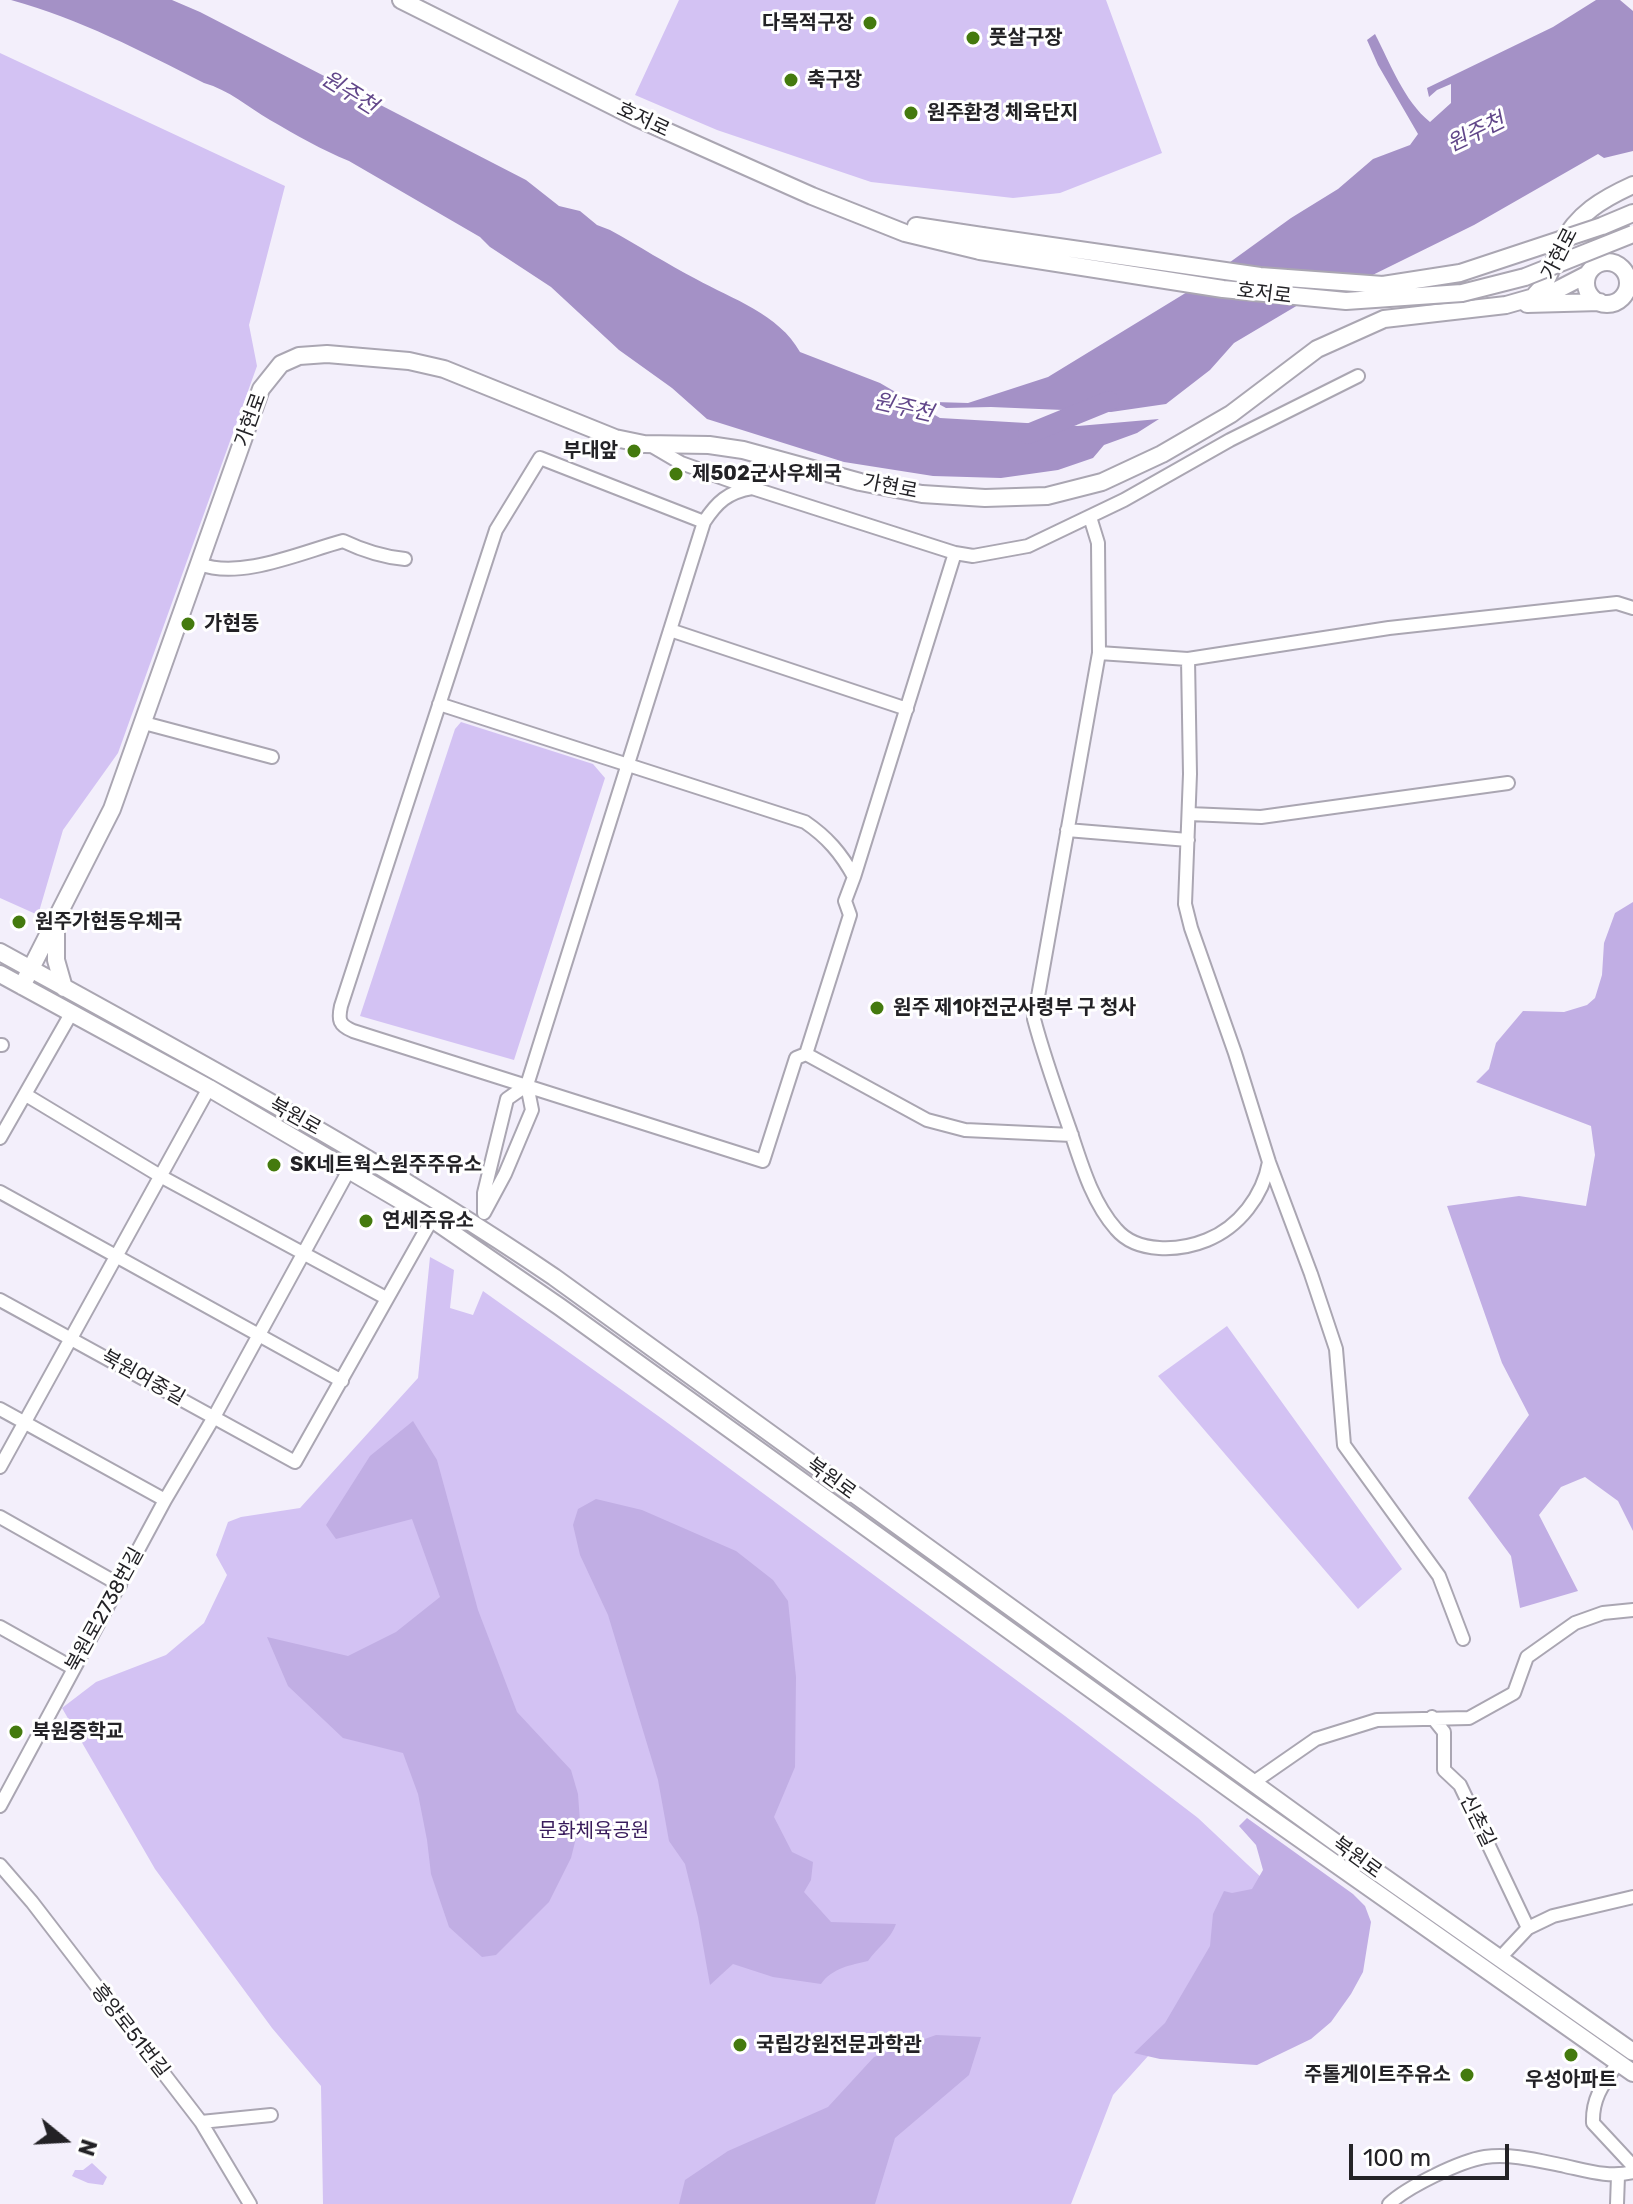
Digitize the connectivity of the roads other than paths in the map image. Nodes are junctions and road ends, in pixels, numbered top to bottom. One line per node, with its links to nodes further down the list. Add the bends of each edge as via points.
1 (401, 0): 5 (street, 호저로, via 637,118 812,196 891,226 907,224)
2 (1633, 185): 8 (street, 가현로, via 1579,217 1561,245 1550,277)
3 (1633, 213): 5 (street, 호저로, bridge, via 1460,273 1383,285)
4 (1633, 234): 5 (street, 호저로, bridge, via 1525,277 1462,293 1346,301 1223,289)
5 (981, 243)
6 (1588, 274): 7 (street, via 1603,262); 8 (street); 9 (street, via 1589,293)
7 (1630, 274): 9 (street, via 1625,293)
8 (1535, 295): 11 (street, 가현로)
9 (1607, 302): 10 (street); 11 (street)
10 (1633, 304)
11 (1506, 305): 13 (street, 가현로, via 1384,319 1317,349 1231,414 1162,454 1102,482 1047,496 922,494 743,450)
12 (1358, 376): 15 (street)
13 (649, 444): 14 (street, via 681,463); 19 (street, 가현로, via 615,438 444,369 409,361 299,356 281,364 261,389)
14 (752, 488): 16 (street, via 723,498); 17 (street)
15 (1090, 517): 17 (street, via 1028,546 973,556); 22 (street, via 1098,543)
16 (704, 522): 21 (street); 24 (street, via 540,458 496,530)
17 (955, 553): 25 (street)
18 (405, 559): 19 (street, via 375,555 343,541 239,568)
19 (200, 564): 26 (street, 가현로)
20 (1633, 608): 23 (street, via 1617,603 1404,626)
21 (670, 630): 25 (street); 28 (street)
22 (1099, 653): 23 (street); 31 (street)
23 (1188, 659): 30 (street)
24 (439, 704): 28 (street); 43 (street, via 338,1019 353,1031)
25 (907, 709): 33 (street)
26 (144, 723): 27 (street); 34 (street, 가현로, via 112,809)
27 (272, 757)
28 (628, 765): 33 (street, via 805,822 844,857); 43 (street)
29 (1508, 783): 30 (street, via 1261,817)
30 (1189, 814): 32 (street)
31 (1067, 830): 32 (street); 45 (street, via 1034,1019)
32 (1188, 840): 47 (street, via 1185,904 1191,928)
33 (854, 877): 41 (street, via 845,901 850,915)
34 (58, 916): 36 (street, 가현로); 39 (street, via 56,960)
35 (0, 952): 36 (street, 북원로)
36 (31, 969): 38 (street, 가현로); 39 (street, 북원로)
37 (0, 974): 38 (street, 북원로)
38 (22, 986): 40 (street, 북원로)
39 (64, 988): 42 (street, 북원로)
40 (72, 1012): 42 (street, 북원로); 44 (street)
41 (806, 1054): 43 (street, via 796,1058 763,1161); 45 (street, via 927,1120 965,1130)
42 (213, 1081): 48 (street, 북원로); 49 (street); 52 (street, 북원로)
43 (527, 1085): 52 (street, via 532,1110); 52 (street, via 507,1099)
44 (26, 1095): 46 (street); 49 (street)
45 (1072, 1135): 47 (street, via 1090,1188 1116,1230 1158,1249 1192,1247 1224,1233 1248,1211)
46 (0, 1138)
47 (1269, 1162): 70 (street, via 1336,1349 1344,1445 1439,1576)
48 (349, 1170): 51 (street, 북원로); 54 (street, 북원로2738번길)
49 (162, 1177): 54 (street); 55 (street)
50 (0, 1192): 55 (street)
51 (432, 1219): 53 (street, 북원로); 56 (street)
52 (481, 1219): 53 (street); 73 (street, 북원로)
53 (470, 1245): 78 (street, 북원로, via 1246,1801)
54 (302, 1254): 56 (street); 58 (street, 북원로2738번길)
55 (117, 1257): 58 (street); 59 (street)
56 (386, 1298): 60 (street)
57 (0, 1300): 59 (street, 북원여중길)
58 (258, 1336): 60 (street); 62 (street, 북원로2738번길)
59 (71, 1339): 62 (street, 북원여중길); 63 (street)
60 (342, 1381): 62 (street, via 295,1462)
61 (0, 1409): 63 (street)
62 (214, 1417): 65 (street, 북원로2738번길)
63 (24, 1423): 64 (street); 65 (street)
64 (0, 1467)
65 (165, 1500): 67 (street, 북원로2738번길)
66 (0, 1517): 67 (street)
67 (120, 1585): 71 (street, 북원로2738번길)
68 (1633, 1610): 72 (street, via 1575,1623 1527,1657 1514,1693 1469,1718)
69 (0, 1627): 71 (street)
70 (1463, 1639)
71 (73, 1668): 74 (street, 북원로2738번길)
72 (1432, 1717): 73 (street, via 1377,1720 1316,1739); 77 (street, 신촌길, via 1444,1732 1444,1770 1460,1785)
73 (1254, 1782): 78 (street, 북원로)
74 (0, 1806)
75 (0, 1865): 82 (street, 흥양로51번길)
76 (1633, 1897): 77 (street, via 1553,1916)
77 (1528, 1928): 78 (street)
78 (1494, 1965): 79 (street, 북원로)
79 (1627, 2055): 80 (street, 북원로); 83 (street, via 1597,2092 1592,2108 1593,2123)
80 (1633, 2073)
81 (271, 2115): 82 (street)
82 (201, 2122): 85 (street, 흥양로51번길)
83 (1633, 2169): 84 (street)
84 (1618, 2176): 86 (street, via 1524,2158 1484,2157 1440,2174); 87 (street)
85 (250, 2204)
86 (1389, 2204)
87 (1617, 2204)

